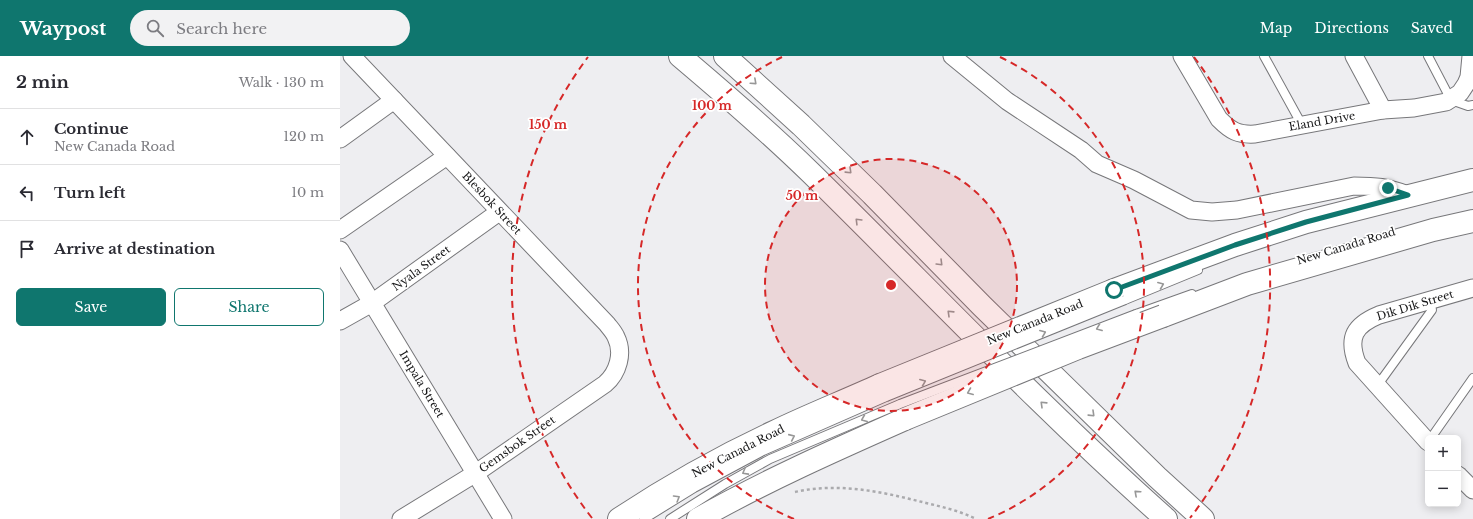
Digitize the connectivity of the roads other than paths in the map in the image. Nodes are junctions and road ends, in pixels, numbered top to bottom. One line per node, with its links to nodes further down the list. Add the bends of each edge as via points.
1 (352, 56): 10 (street, Blesbok Street)
2 (680, 56): 48 (main road, one-way to 2, via 1089,449 810,172)
3 (725, 56): 49 (main road, one-way to 49, via 807,131 1032,355)
4 (952, 56): 18 (street, via 1007,101 1081,150 1097,164 1191,210 1237,210 1354,186 1388,188)
5 (1182, 56): 14 (street, Eland Drive, via 1226,127 1244,135)
6 (1264, 56): 14 (lane)
7 (1354, 56): 13 (street)
8 (1428, 56): 11 (lane)
9 (1471, 56): 11 (street, via 1469,77 1463,88)
10 (394, 100): 15 (street); 16 (street, Blesbok Street)
11 (1451, 100): 12 (lane, via 1468,106); 13 (street, Eland Drive, via 1414,108)
12 (1473, 105)
13 (1383, 110): 14 (street, Eland Drive)
14 (1302, 125)
15 (340, 139)
16 (447, 156): 19 (street, Blesbok Street); 21 (street)
17 (1473, 180): 18 (main road, New Canada Road)
18 (1408, 195): 28 (main road, New Canada Road, via 1306,222 1235,245)
19 (499, 212): 30 (street, Nyala Street); 32 (street, Blesbok Street, via 613,332 618,340)
20 (1473, 221): 36 (main road, New Canada Road, one-way to 36, bridge, via 1433,230 1247,284)
21 (340, 230)
22 (340, 250): 30 (street, Impala Street)
23 (1277, 266): 25 (lane)
24 (1204, 268): 28 (lane, New Canada Road, one-way to 24)
25 (1233, 280)
26 (1473, 288): 29 (street, Dik Dik Street)
27 (1197, 292): 36 (lane, New Canada Road, one-way to 36, bridge, via 1136,314)
28 (1120, 295): 35 (main road, New Canada Road, one-way to 28, bridge)
29 (1430, 300): 34 (lane, via 1432,310); 34 (street, Dik Dik Street, via 1365,320 1355,332 1355,357 1360,367)
30 (372, 303): 31 (street, Nyala Street); 39 (street, Impala Street)
31 (340, 321)
32 (619, 356): 39 (street, Gemsbok Street, via 611,379)
33 (1473, 378): 37 (lane)
34 (1377, 386): 38 (street, Dik Dik Street)
35 (883, 391): 44 (main road, New Canada Road, via 774,432 666,489); 45 (lane, New Canada Road, one-way to 35, via 762,451)
36 (902, 411): 46 (lane, New Canada Road, one-way to 46, via 770,459); 47 (main road, New Canada Road, via 814,460)
37 (1433, 435)
38 (1425, 439)
39 (476, 473): 42 (street, Gemsbok Street); 43 (street, Impala Street)
40 (1461, 478): 41 (street)
41 (1473, 490)
42 (401, 519)
43 (502, 519)
44 (620, 519)
45 (644, 519)
46 (670, 519)
47 (698, 519)
48 (1166, 519)
49 (1203, 519)

